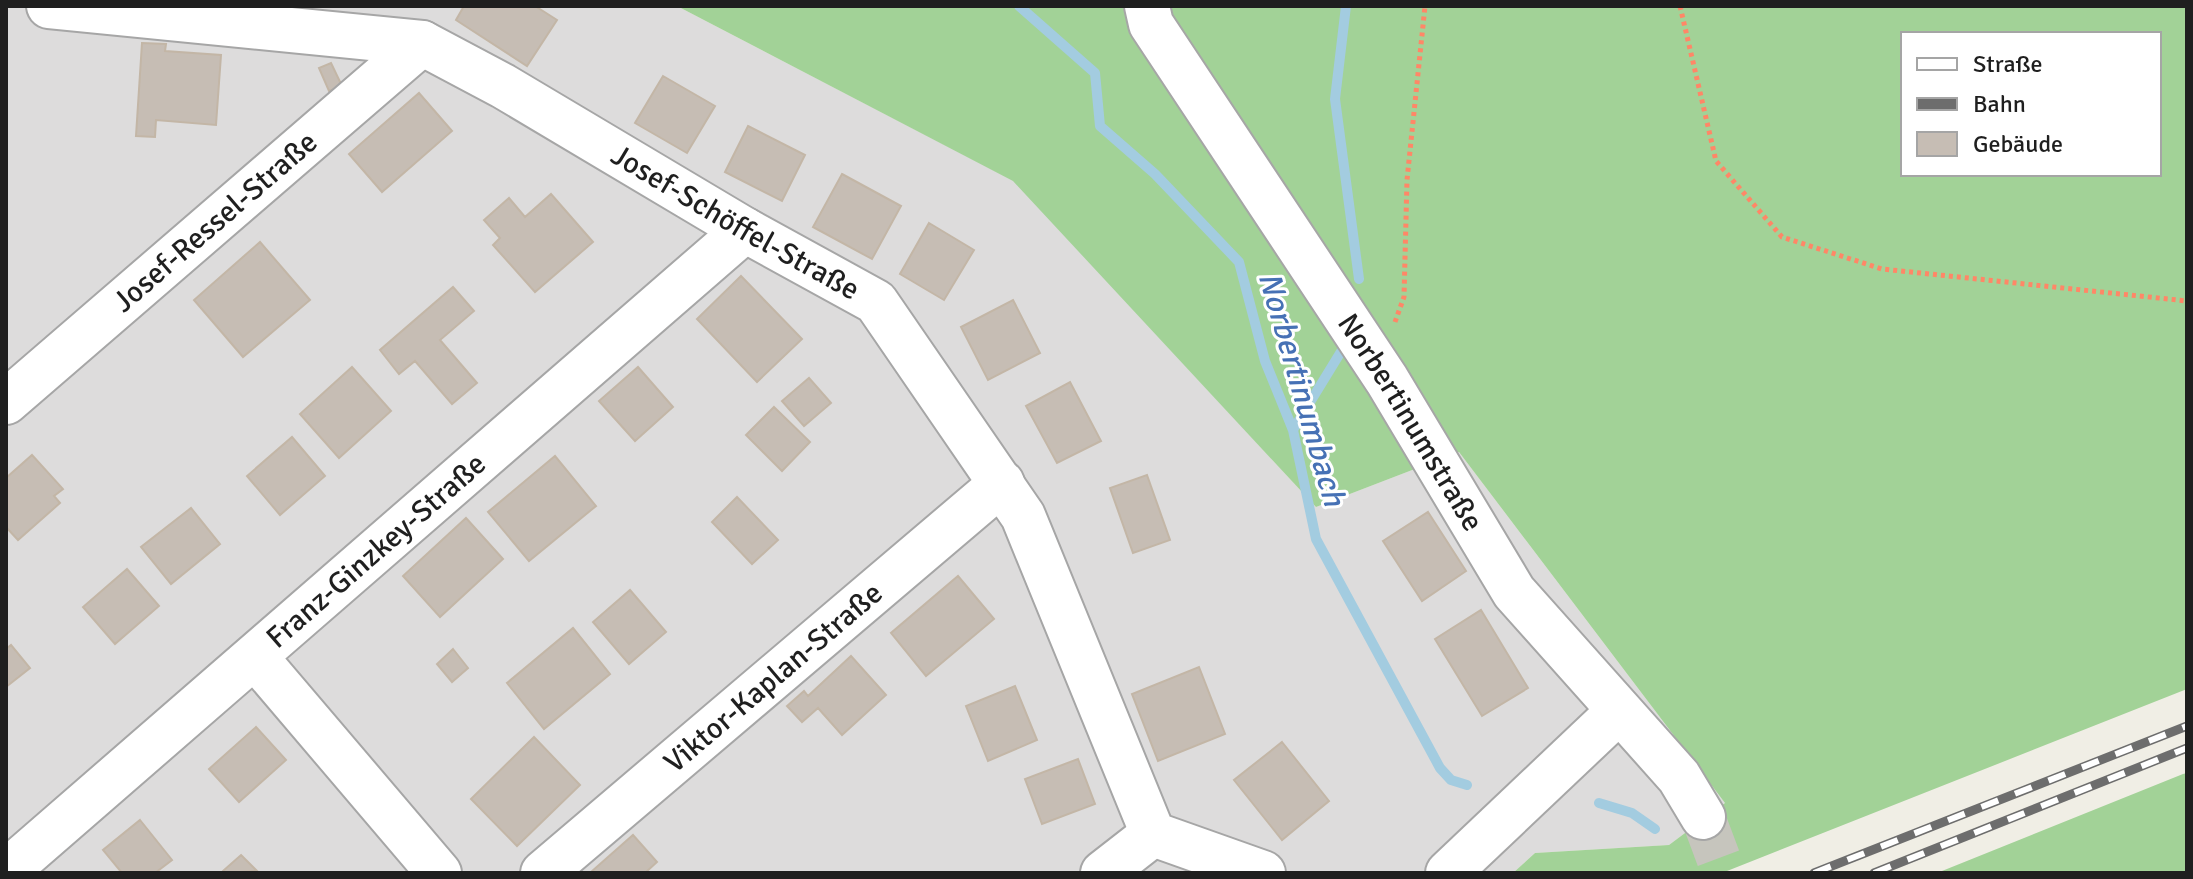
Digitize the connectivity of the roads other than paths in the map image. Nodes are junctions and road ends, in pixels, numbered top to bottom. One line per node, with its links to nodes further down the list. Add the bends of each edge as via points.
1 (49, 6): 3 (street, Josef-Schöffel-Straße)
2 (1147, 6): 8 (street, Norbertinumstraße, via 1151,24 1380,369 1514,592)
3 (422, 43): 4 (street, Josef-Schöffel-Straße); 5 (street, Josef-Ressel-Straße)
4 (745, 230): 6 (street, Josef-Schöffel-Straße, via 876,302); 7 (street, Franz-Ginzkey-Straße)
5 (6, 402)
6 (1002, 483): 10 (street, Josef-Schöffel-Straße, via 1023,516); 13 (street, Viktor-Kaplan-Straße)
7 (256, 658): 11 (street, Franz-Ginzkey-Straße); 12 (street)
8 (1619, 711): 9 (street, Norbertinumstraße, via 1679,777); 16 (street)
9 (1703, 817)
10 (1153, 834): 14 (street); 15 (street)
11 (6, 872)
12 (439, 873)
13 (543, 873)
14 (1103, 873)
15 (1263, 873)
16 (1448, 873)

